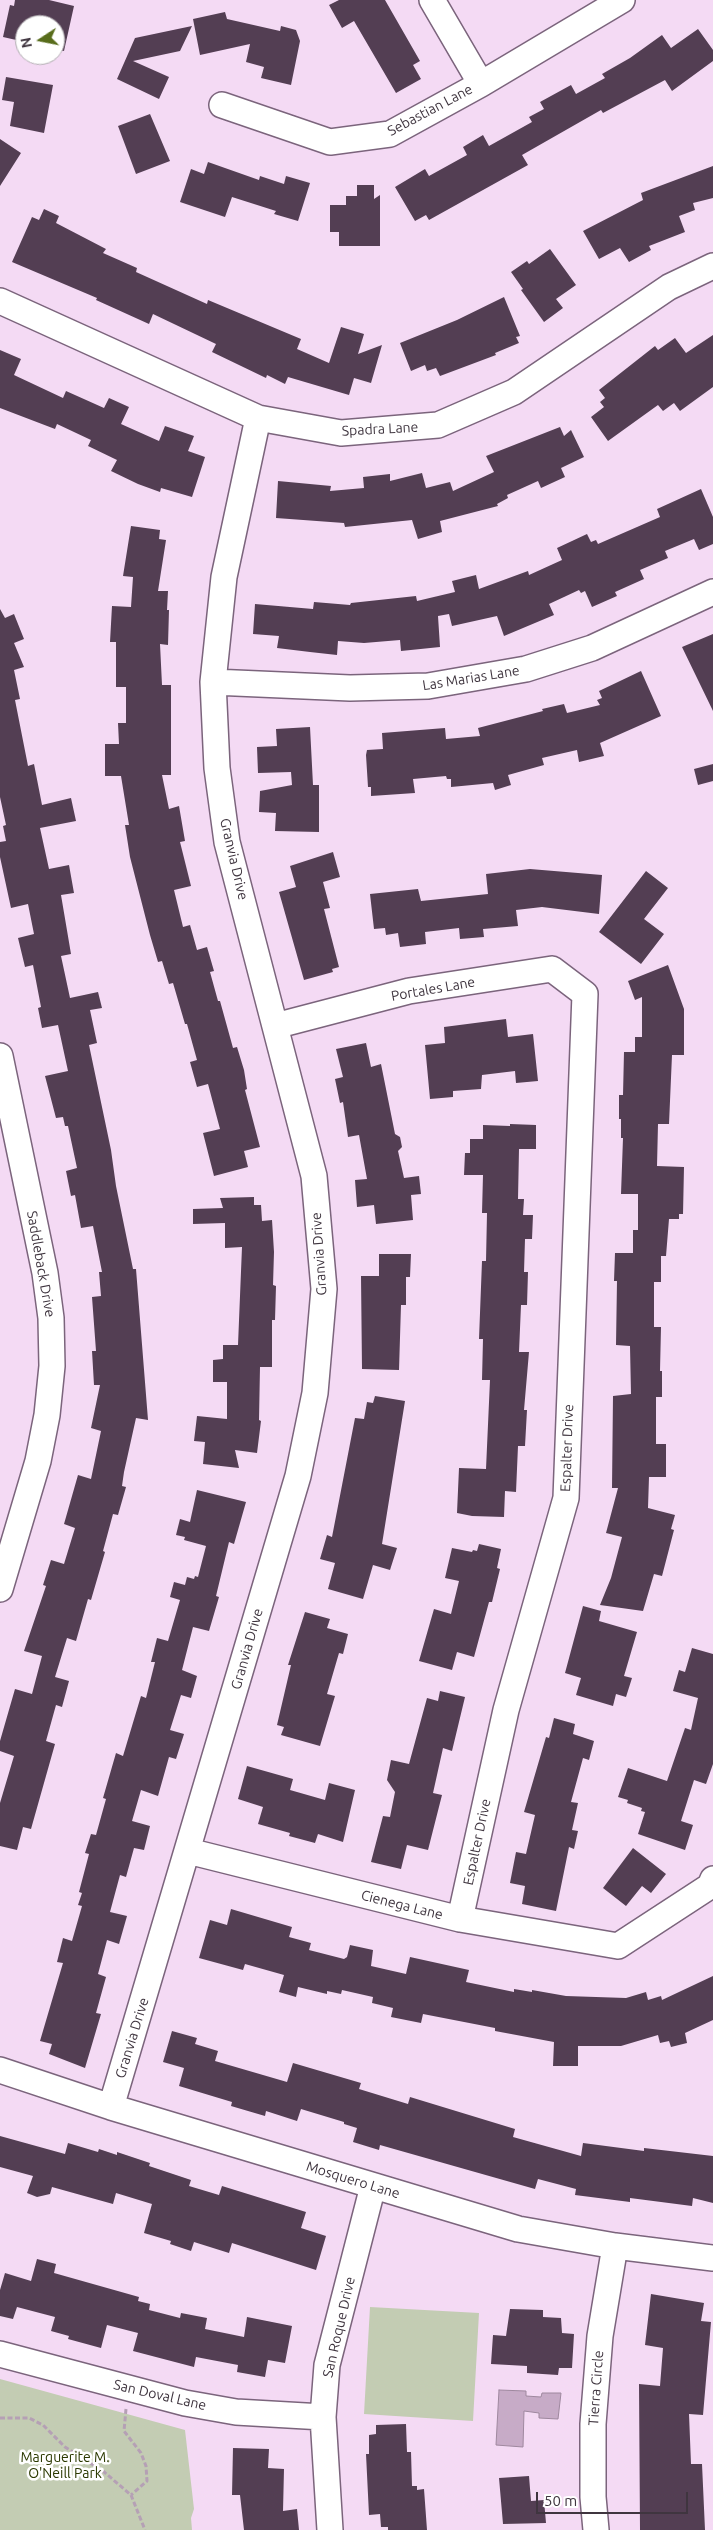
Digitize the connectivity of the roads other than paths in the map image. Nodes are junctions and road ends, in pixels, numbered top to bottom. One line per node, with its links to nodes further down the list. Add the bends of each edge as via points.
1 (432, 0): 3 (street)
2 (622, 0): 3 (street, Sebastian Lane)
3 (481, 84): 4 (street, Sebastian Lane, via 390,134 360,140 330,142)
4 (222, 105)
5 (713, 266): 7 (street, Spadra Lane, via 669,287 514,392 438,426 341,433)
6 (0, 301): 7 (street, Spadra Lane)
7 (258, 418): 9 (street, Granvia Drive, via 224,577)
8 (713, 592): 9 (street, Las Marias Lane, via 592,648 526,670 428,686 350,688)
9 (213, 682): 11 (street, Granvia Drive, via 217,768 227,842)
10 (585, 994): 11 (street, Portales Lane, via 552,969 409,991); 16 (street, Espalter Drive, via 566,1498 506,1710)
11 (275, 1026): 14 (street, Granvia Drive, via 314,1176 324,1289 315,1393 298,1476)
12 (0, 1056): 13 (street, Saddleback Drive, via 46,1273 52,1366 38,1461)
13 (0, 1589)
14 (188, 1851): 16 (street, Cienega Lane); 18 (street, Granvia Drive)
15 (713, 1878): 16 (street, Cienega Lane, via 710,1886 618,1946)
16 (460, 1919)
17 (0, 2070): 18 (street, Mosquero Lane)
18 (111, 2107): 19 (street, Mosquero Lane)
19 (373, 2186): 20 (street, Mosquero Lane, via 518,2229); 23 (street, San Roque Drive, via 327,2365)
20 (615, 2246): 21 (street, Mosquero Lane); 25 (street, Tierra Circle, via 600,2336 593,2424)
21 (713, 2258)
22 (0, 2354): 23 (street, San Doval Lane, via 185,2403 236,2412)
23 (323, 2417): 24 (street, San Roque Drive)
24 (330, 2530)
25 (596, 2530)

